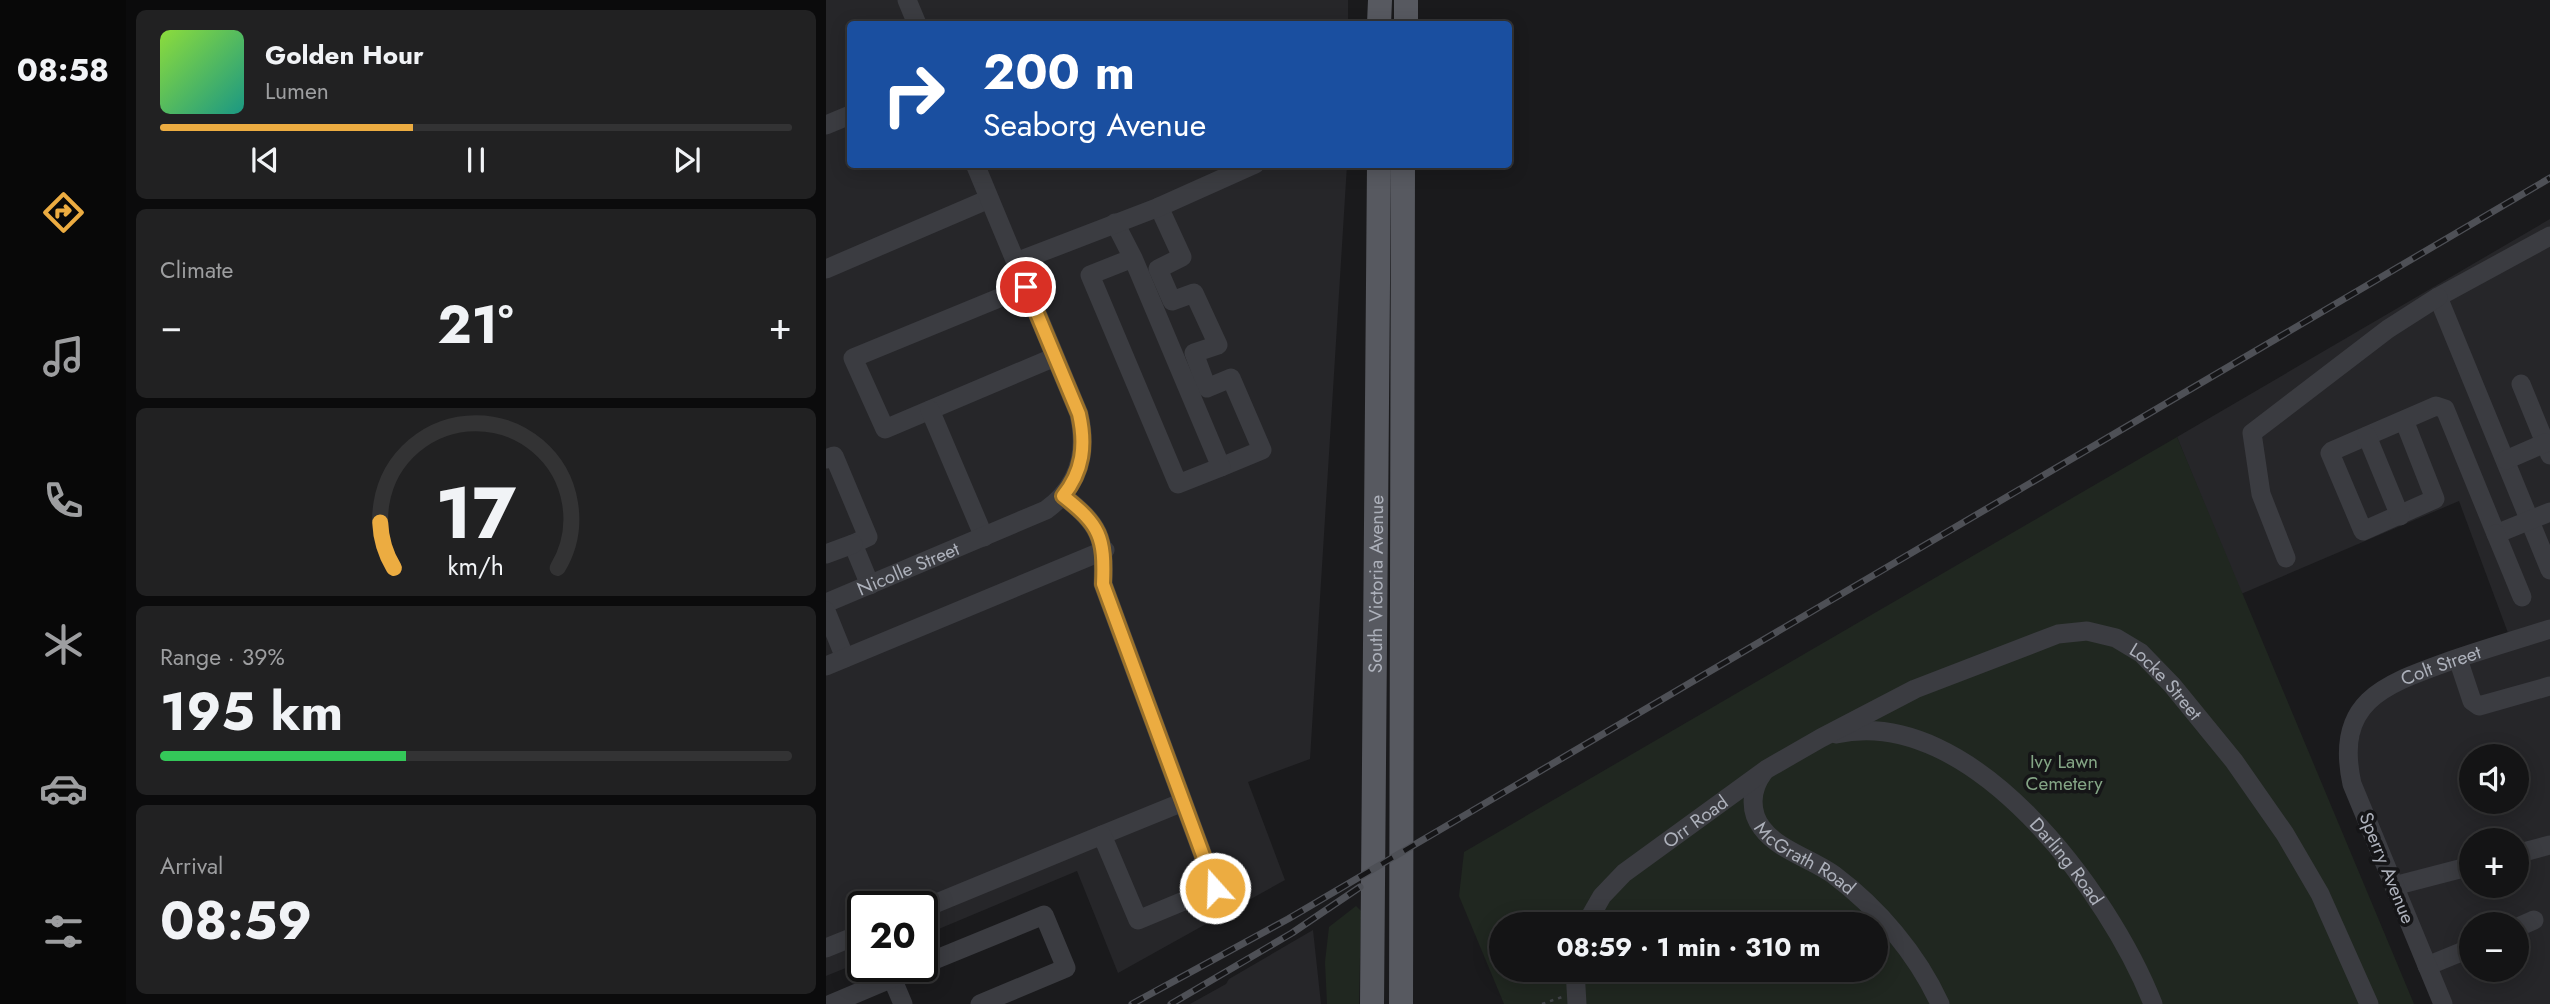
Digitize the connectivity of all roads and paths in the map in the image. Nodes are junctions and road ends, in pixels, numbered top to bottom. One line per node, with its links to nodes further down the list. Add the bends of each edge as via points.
1 (907, 0): 4 (street)
2 (1380, 0): 5 (main road)
3 (1406, 0): 6 (main road)
4 (916, 21)
5 (1379, 21)
6 (1406, 21)
7 (847, 116): 8 (street)
8 (826, 125)
9 (977, 168): 13 (street)
10 (1246, 168): 14 (street)
11 (1378, 168): 74 (main road, South Victoria Avenue)
12 (1403, 168): 75 (main road, South Victoria Avenue)
13 (989, 199): 18 (street); 19 (street)
14 (1159, 207): 15 (street); 30 (street, via 1182,257 1158,270 1172,301 1194,293 1218,345 1194,353 1208,387 1231,378 1262,450)
15 (1115, 223): 17 (street); 18 (street)
16 (2550, 236): 21 (street)
17 (1133, 258): 30 (street); 30 (street, via 1090,275 1126,361 1178,484)
18 (1016, 262): 20 (street)
19 (826, 268)
20 (1026, 287): 22 (street); 24 (street, via 853,358 885,429)
21 (2438, 297): 29 (street); 40 (street, via 2388,329 2252,433 2261,494)
22 (1055, 357): 24 (street); 31 (street, via 1083,433 1079,470)
23 (2521, 384): 27 (street)
24 (930, 410): 36 (street)
25 (2404, 420): 26 (street); 33 (street, via 2435,496); 35 (street, via 2436,406 2445,409)
26 (2367, 436): 33 (street); 33 (street, via 2329,456 2363,531)
27 (2548, 449): 29 (street)
28 (826, 459): 37 (street, via 834,456 868,537)
29 (2505, 460): 34 (street)
30 (1221, 467)
31 (1063, 496): 36 (street, Nicolle Street, via 1046,510); 38 (street, via 1090,517)
32 (2550, 512): 34 (street)
33 (2400, 516)
34 (2530, 520): 35 (street); 41 (street)
35 (2496, 534): 43 (street)
36 (987, 536): 42 (street, Nicolle Street)
37 (853, 544): 39 (street); 42 (street)
38 (1105, 550): 47 (street); 54 (street, via 1103,584)
39 (826, 554)
40 (2286, 558)
41 (2550, 570)
42 (870, 585): 44 (street, Nicolle Street)
43 (2522, 597)
44 (826, 603)
45 (826, 611): 47 (street)
46 (2550, 629): 48 (street, Colt Street)
47 (845, 658): 49 (street)
48 (2458, 659): 50 (street, via 2472,701 2479,706); 51 (street, Colt Street, via 2388,684 2364,705)
49 (826, 666)
50 (2550, 686)
51 (2352, 728): 59 (street, Sperry Avenue, via 2348,754 2352,784)
52 (1821, 737): 53 (street, Orr Road); 78 (street, Darling Road, via 1860,730 1907,734 2005,794 2069,860 2102,904); 79 (street, Locke Street, via 1915,689 2058,634 2097,632 2124,642 2172,685 2234,761 2284,834 2320,894)
53 (1767, 769): 61 (street, Orr Road, via 1624,873); 77 (street, McGrath Road, via 1753,796 1760,825 1770,837 1833,874 1863,900 1915,961)
54 (1184, 802): 55 (street); 55 (street, via 1215,888 1138,920)
55 (1102, 835): 60 (street)
56 (2550, 845): 57 (street)
57 (2529, 851)
58 (2459, 869): 59 (street)
59 (2394, 886): 66 (street, Sperry Avenue)
60 (938, 902)
61 (1593, 912)
62 (847, 939): 63 (street)
63 (826, 948)
64 (2459, 953): 66 (street)
65 (938, 959): 73 (street, via 1044,915 1066,968)
66 (2427, 966): 80 (street, Sperry Avenue)
67 (883, 982): 71 (street)
68 (894, 982): 72 (street)
69 (1575, 982): 70 (street)
70 (1576, 1000): 76 (path)
71 (831, 1004)
72 (903, 1004)
73 (980, 1004)
74 (1372, 1004)
75 (1401, 1004)
76 (1542, 1004)
77 (1940, 1004)
78 (2153, 1004)
79 (2369, 1004)
80 (2443, 1004)

